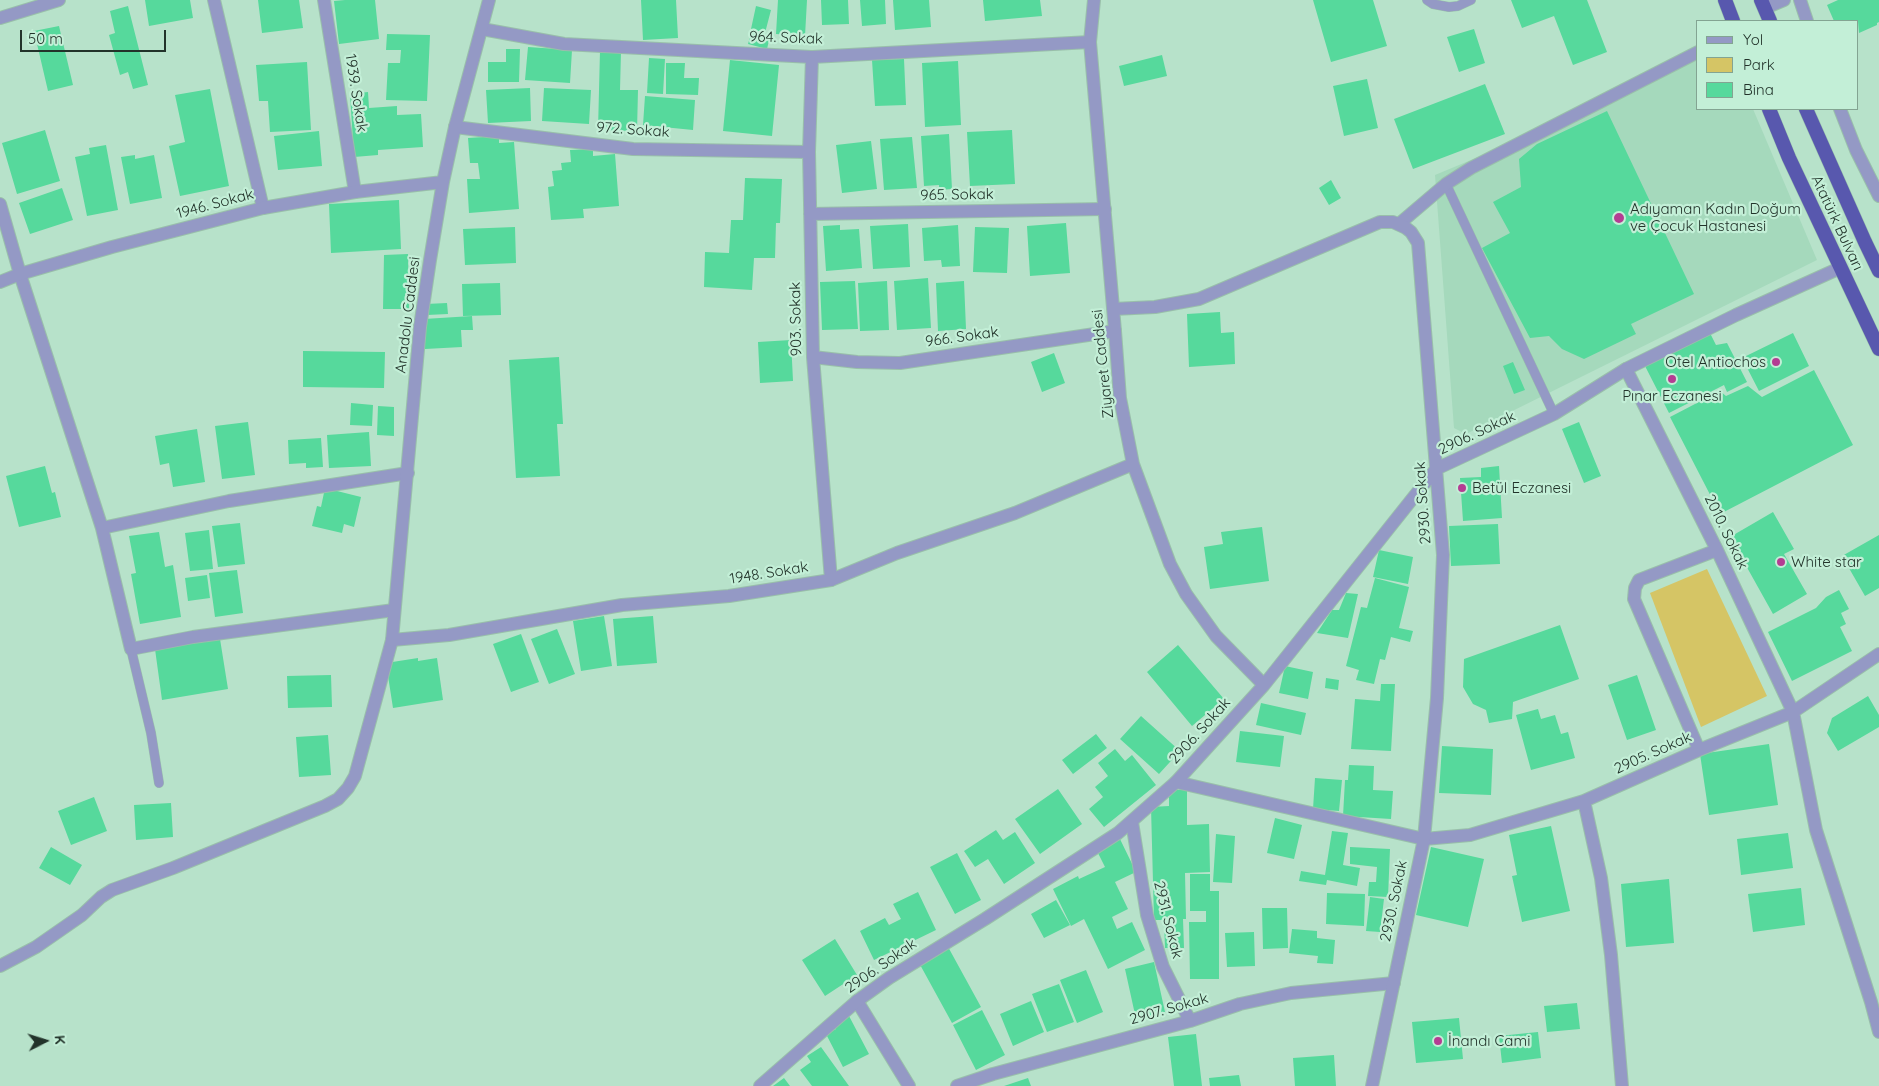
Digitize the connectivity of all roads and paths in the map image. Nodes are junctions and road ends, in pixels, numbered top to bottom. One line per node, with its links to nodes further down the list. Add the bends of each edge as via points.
1 (59, 0): 12 (street)
2 (214, 0): 29 (street)
3 (324, 0): 26 (street, 1939. Sokak)
4 (490, 0): 15 (street, Anadolu Caddesi)
5 (1094, 0): 16 (street, Ziyaret Caddesi)
6 (1427, 0): 7 (lane, via 1449,7)
7 (1471, 0)
8 (1725, 0): 13 (highway)
9 (1784, 0): 11 (street)
10 (1800, 0): 14 (street)
11 (1765, 10)
12 (0, 18)
13 (1733, 20)
14 (1808, 20)
15 (482, 29): 18 (street, 964. Sokak, via 564,44); 22 (street, Anadolu Caddesi)
16 (1090, 42): 18 (street, 964. Sokak); 30 (street, Ziyaret Caddesi)
17 (1696, 53): 25 (street, via 1471,168)
18 (812, 57): 23 (street, 903. Sokak)
19 (1769, 110): 33 (highway, Atatürk Bulvarı)
20 (1806, 110): 34 (highway, Atatürk Bulvarı)
21 (1840, 110): 27 (street)
22 (455, 127): 23 (street, 972. Sokak, via 633,149); 24 (street, Anadolu Caddesi)
23 (808, 152): 31 (street, 903. Sokak)
24 (443, 182): 26 (street, 1946. Sokak); 45 (street, Anadolu Caddesi, via 420,327)
25 (1446, 184): 32 (street); 42 (lane)
26 (355, 192): 29 (street, 1946. Sokak)
27 (1879, 196)
28 (0, 204): 35 (street)
29 (263, 208): 35 (street, 1946. Sokak)
30 (1104, 209): 31 (street, 965. Sokak); 37 (street, Ziyaret Caddesi)
31 (810, 214): 40 (street, 903. Sokak)
32 (1400, 224): 37 (street, via 1373,223 1199,299 1155,307); 44 (street, 2930. Sokak, via 1418,243)
33 (1840, 268): 39 (highway, Atatürk Bulvarı); 41 (street, 2906. Sokak)
34 (1879, 271)
35 (20, 274): 36 (street, 1946. Sokak); 46 (street)
36 (0, 282)
37 (1113, 309): 38 (street, Ziyaret Caddesi)
38 (1115, 331): 40 (street, 966. Sokak, via 900,362); 43 (street, Ziyaret Caddesi, via 1120,398)
39 (1879, 349)
40 (813, 357): 48 (street, 903. Sokak)
41 (1626, 369): 42 (street, 2906. Sokak); 47 (street, 2010. Sokak)
42 (1554, 414): 44 (street, 2906. Sokak)
43 (1133, 464): 48 (street, 1948. Sokak, via 1015,513 896,553); 53 (street, Ziyaret Caddesi, via 1170,564 1186,594 1216,636)
44 (1436, 469): 53 (street, 2906. Sokak); 60 (street, 2930. Sokak, via 1443,555 1437,698)
45 (408, 474): 46 (street, via 229,501); 49 (street, Anadolu Caddesi)
46 (102, 528): 51 (street)
47 (1717, 550): 54 (street, 2010. Sokak); 55 (street, via 1639,580 1634,598)
48 (831, 580): 50 (street, 1948. Sokak, via 729,596 622,605 449,635)
49 (394, 610): 50 (street, Anadolu Caddesi); 51 (street, via 193,637)
50 (392, 640): 61 (street, Anadolu Caddesi, via 355,776 338,799 112,890 36,948)
51 (131, 649): 57 (lane)
52 (1879, 654): 54 (street, 2905. Sokak)
53 (1264, 685): 56 (street, 2906. Sokak)
54 (1793, 712): 55 (street, 2905. Sokak); 64 (street, 2010. Sokak, via 1816,830)
55 (1699, 750): 58 (street, 2905. Sokak)
56 (1176, 782): 59 (street, 2906. Sokak); 60 (street, 2906. Sokak)
57 (159, 783)
58 (1584, 801): 60 (street, 2905. Sokak, via 1470,835); 71 (street, via 1601,878)
59 (1132, 822): 63 (street, 2906. Sokak, via 1118,834 888,978); 65 (street, 2931. Sokak, via 1147,915 1163,967)
60 (1424, 839): 62 (street, 2930. Sokak)
61 (0, 966)
62 (1394, 983): 65 (street, 2907. Sokak, via 1291,993 1240,1004); 70 (street, 2930. Sokak)
63 (858, 1001): 67 (street, 2906. Sokak); 68 (street)
64 (1875, 1002): 66 (street, 2010. Sokak)
65 (1190, 1021): 69 (street, 2907. Sokak)
66 (1879, 1032)
67 (760, 1086)
68 (909, 1086)
69 (957, 1086)
70 (1372, 1086)
71 (1622, 1086)

